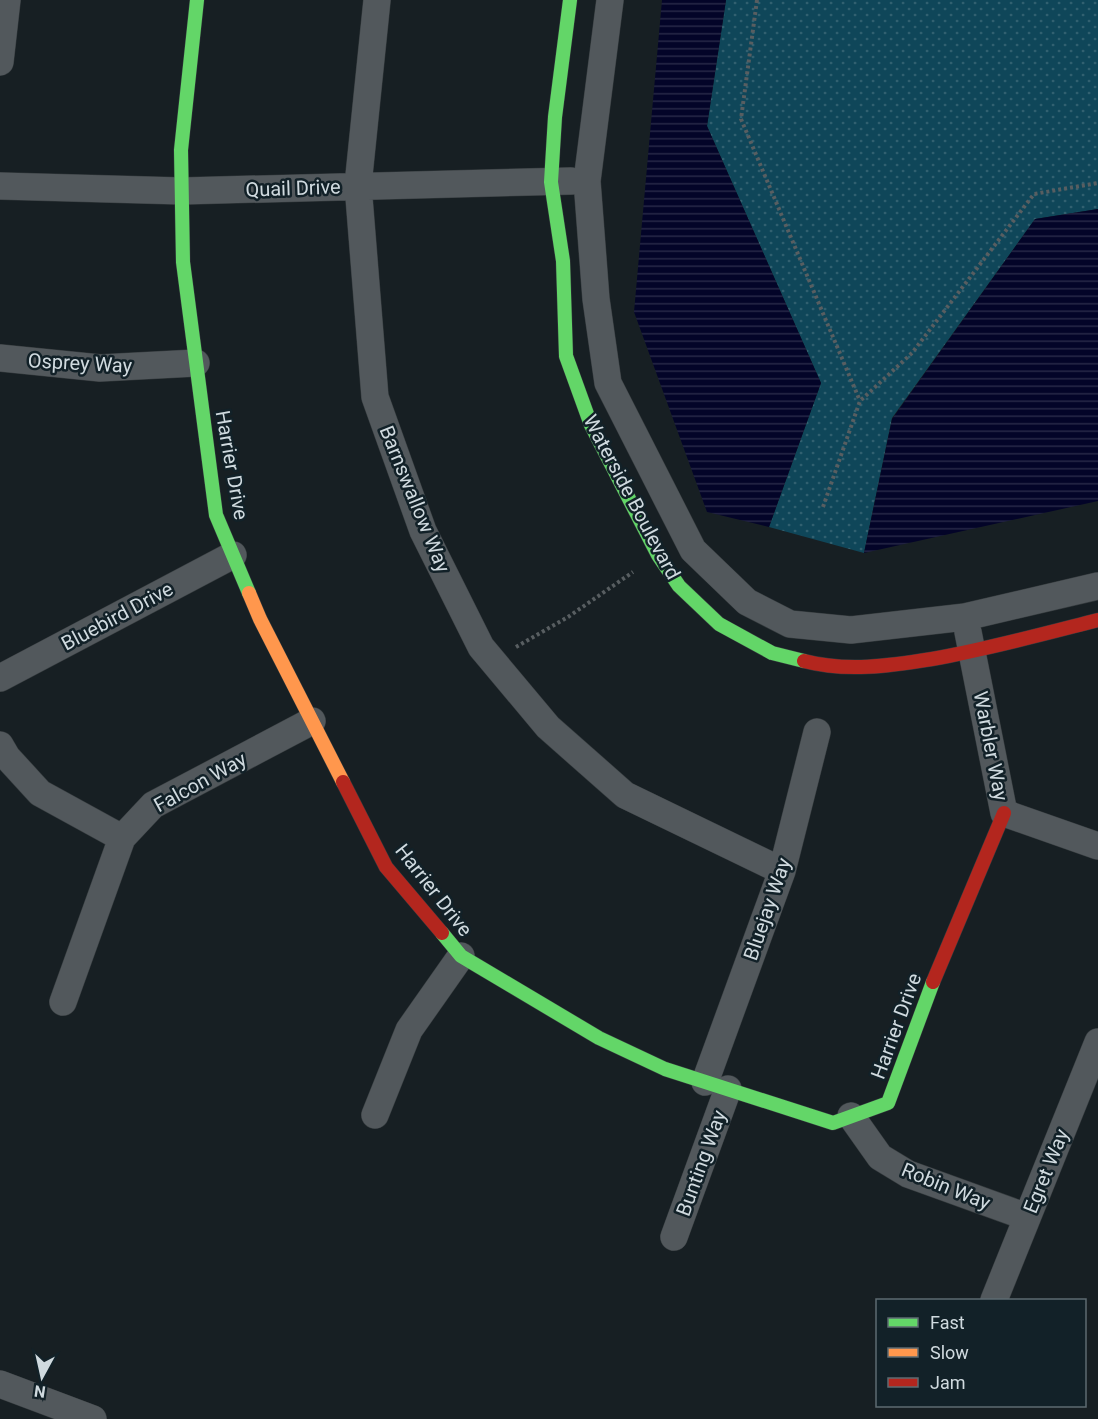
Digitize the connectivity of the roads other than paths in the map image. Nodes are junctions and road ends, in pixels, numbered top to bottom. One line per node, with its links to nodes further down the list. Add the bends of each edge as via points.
1 (7, 0): 6 (street)
2 (197, 0): 11 (street, Harrier Drive, via 181,150)
3 (377, 0): 9 (street, Barnswallow Way)
4 (570, 0): 8 (street, Waterside Boulevard)
5 (610, 0): 7 (street, Waterside Boulevard)
6 (0, 62)
7 (587, 181): 8 (street, Quail Drive); 16 (street, Waterside Boulevard, via 596,299 608,383 693,550 747,602 790,624 851,630)
8 (551, 182): 9 (street, Quail Drive); 18 (street, Waterside Boulevard, via 563,261 566,356 591,425 658,555 679,586 719,624 772,653 818,665 873,668)
9 (358, 185): 11 (street, Quail Drive); 26 (street, Barnswallow Way, via 375,397 423,531 481,647 548,726 625,795)
10 (0, 186): 11 (street, Quail Drive)
11 (182, 191): 13 (street, Harrier Drive, via 183,262)
12 (0, 358): 13 (street, Osprey Way, via 100,368)
13 (196, 363): 14 (street, Harrier Drive, via 216,515)
14 (233, 555): 19 (street, Bluebird Drive); 20 (street, Harrier Drive)
15 (1098, 586): 16 (street, Waterside Boulevard)
16 (965, 617): 18 (street, Warbler Way)
17 (1098, 620): 18 (street, Waterside Boulevard)
18 (972, 652): 23 (street, Warbler Way)
19 (0, 678)
20 (312, 721): 24 (street, Falcon Way, via 153,805); 27 (street, Harrier Drive, via 386,867)
21 (817, 732): 26 (street, Bluejay Way)
22 (0, 745): 24 (street, via 40,793)
23 (1004, 813): 25 (street, Warbler Way); 32 (street, Harrier Drive, via 922,1008 888,1103)
24 (123, 838): 28 (street, Falcon Way)
25 (1098, 846)
26 (782, 871): 30 (street, Bluejay Way)
27 (461, 956): 30 (street, Harrier Drive, via 599,1038 665,1069); 31 (street, via 409,1030)
28 (63, 1002)
29 (1098, 1042): 33 (street, Egret Way)
30 (716, 1086): 32 (street, Harrier Drive, via 833,1123); 34 (street, Bunting Way)
31 (375, 1115)
32 (851, 1116): 33 (street, Robin Way, via 880,1157 908,1174)
33 (1027, 1217): 35 (street, Egret Way)
34 (674, 1237)
35 (994, 1299)
36 (0, 1384): 37 (street)
37 (93, 1419)

